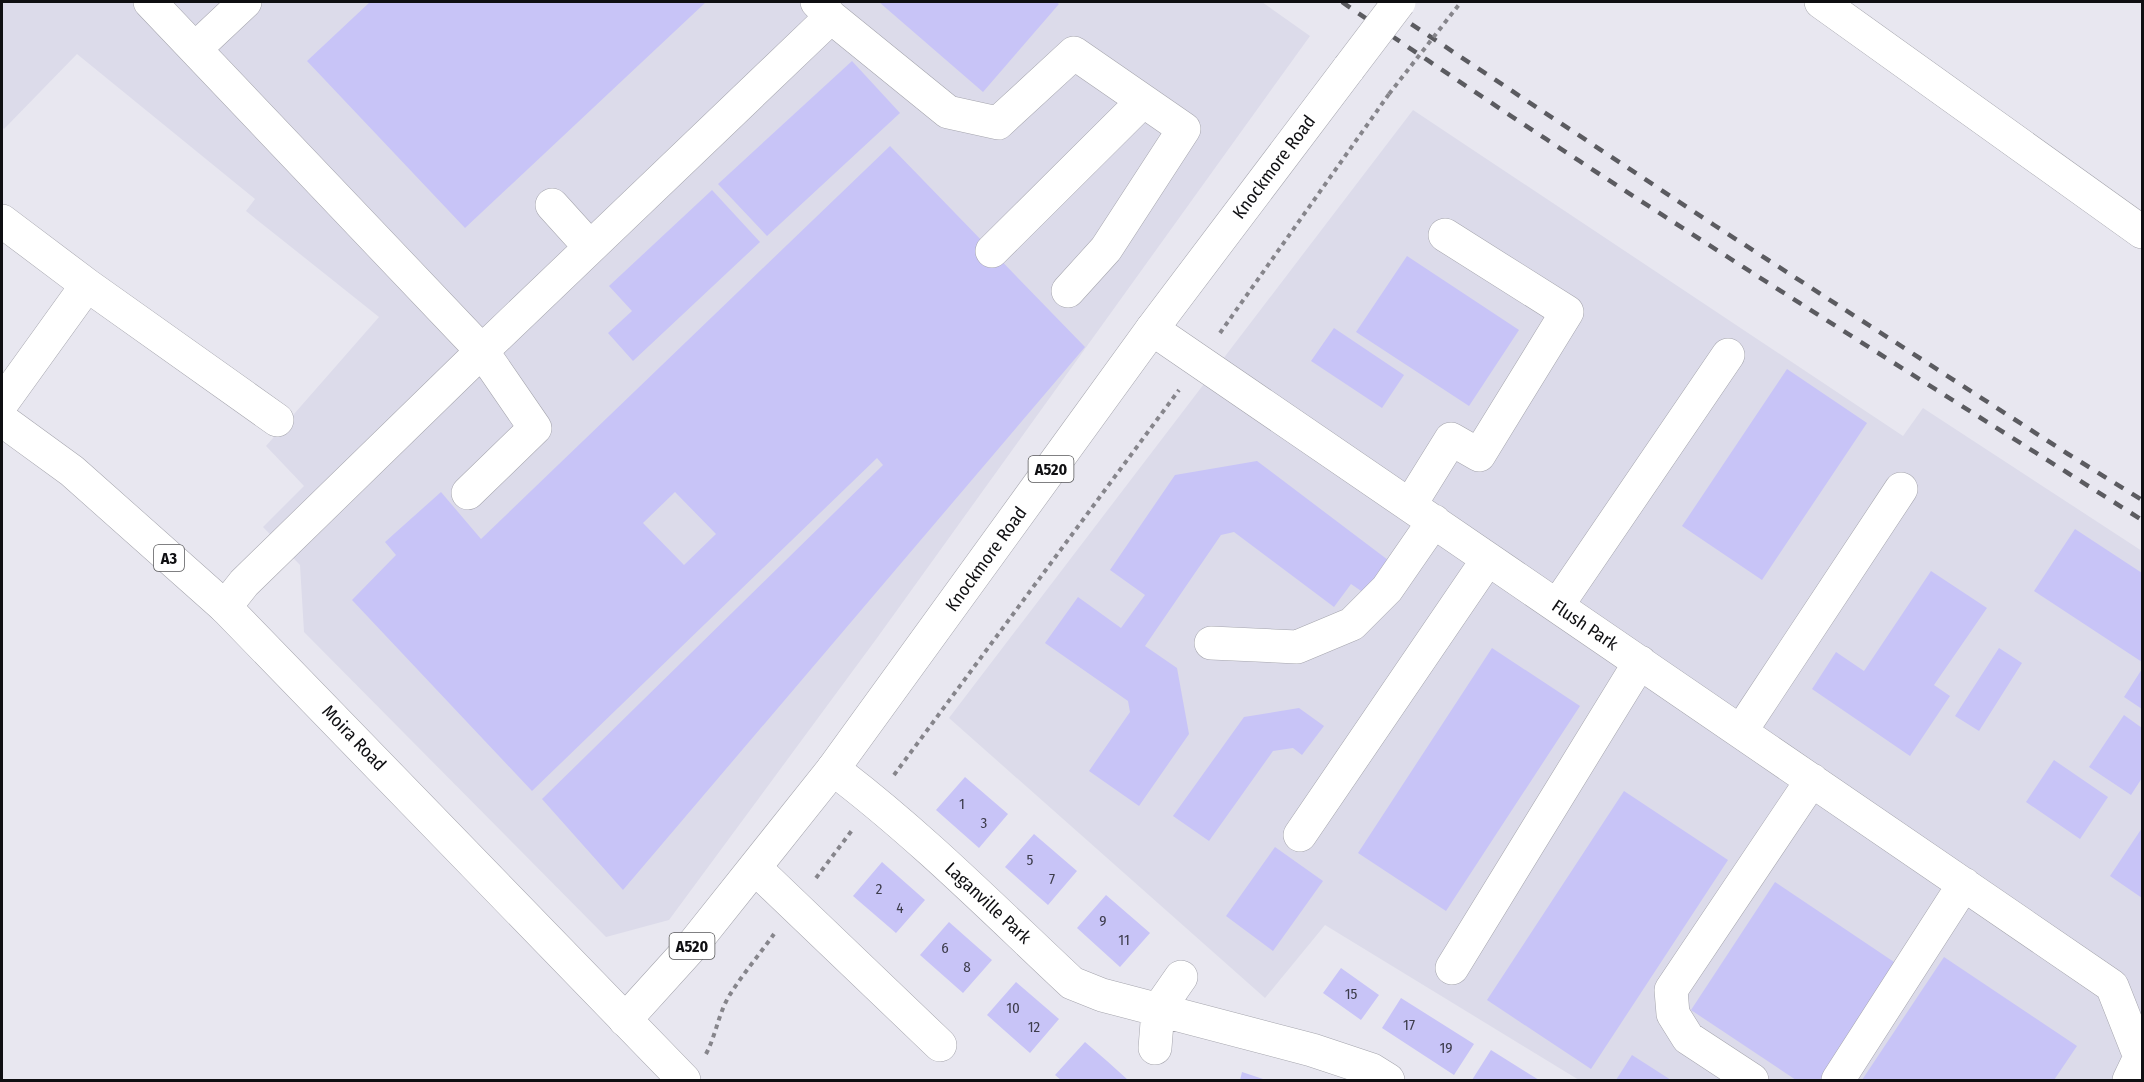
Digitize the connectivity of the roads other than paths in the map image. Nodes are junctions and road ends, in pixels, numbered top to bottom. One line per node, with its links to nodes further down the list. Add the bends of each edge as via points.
1 (150, 2): 6 (main road)
2 (245, 2): 6 (main road)
3 (1399, 2): 16 (main road, Knockmore Road / A520, bridge)
4 (1821, 2): 10 (main road)
5 (824, 9): 7 (main road, via 948,112 998,123 1074,53); 12 (main road)
6 (195, 49): 17 (main road)
7 (1143, 101): 13 (main road); 15 (main road, via 1184,129 1106,249)
8 (552, 205): 12 (main road)
9 (2, 221): 14 (main road)
10 (2142, 232)
11 (1445, 235): 24 (main road, via 1567,312 1479,454 1451,439)
12 (590, 247): 17 (main road)
13 (992, 251)
14 (87, 285): 19 (main road); 21 (main road)
15 (1068, 291)
16 (1152, 329): 24 (main road, Flush Park); 31 (main road, Knockmore Road / A520)
17 (482, 351): 23 (main road, via 535,428); 27 (main road, via 244,583)
18 (1728, 355): 26 (main road)
19 (2, 403)
20 (2, 420): 27 (main road, Moira Road / A3, via 72,471)
21 (277, 420)
22 (1901, 489): 30 (main road)
23 (468, 493)
24 (1422, 513): 25 (main road, Flush Park); 28 (main road, via 1387,589 1352,624 1297,647)
25 (1488, 559): 26 (main road, Flush Park); 33 (main road)
26 (1557, 606): 29 (main road, Flush Park)
27 (225, 607): 39 (main road, Moira Road / A3)
28 (1210, 643)
29 (1640, 662): 30 (main road, Flush Park); 36 (main road)
30 (1741, 731): 32 (main road, Flush Park)
31 (833, 769): 34 (main road, Knockmore Road / A520); 38 (main road, Laganville Park, via 921,840 1072,983)
32 (1812, 780): 35 (main road, Flush Park); 44 (main road, via 1671,990 1673,1014 1688,1038)
33 (1300, 835)
34 (754, 867): 39 (main road, Knockmore Road / A520, via 692,946); 40 (main road)
35 (1964, 884): 45 (main road); 46 (main road, Flush Park, via 2112,986 2140,1057)
36 (1452, 968)
37 (1181, 977): 38 (main road)
38 (1158, 1010): 41 (main road); 43 (main road, Laganville Park, via 1312,1050 1372,1070)
39 (625, 1020): 42 (main road, Moira Road / A3)
40 (940, 1045)
41 (1155, 1048)
42 (693, 1070)
43 (1388, 1080)
44 (1752, 1080)
45 (1838, 1080)
46 (2129, 1080)

